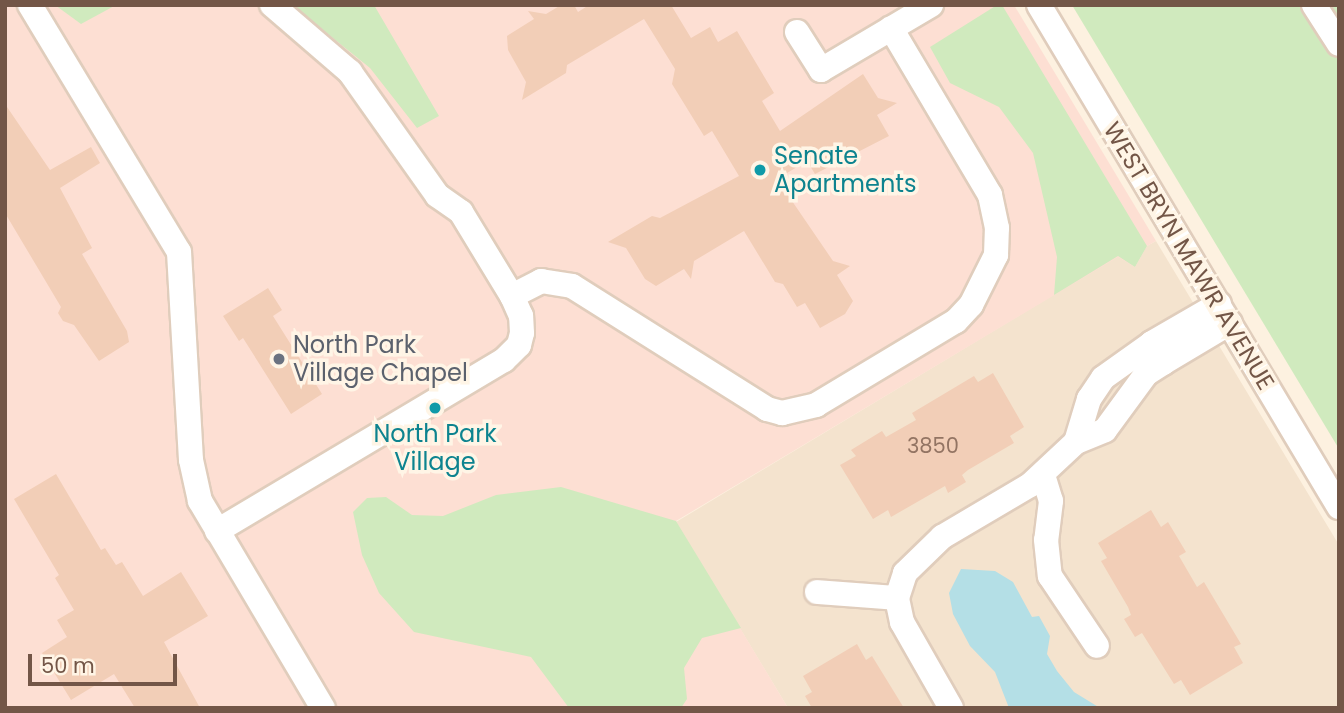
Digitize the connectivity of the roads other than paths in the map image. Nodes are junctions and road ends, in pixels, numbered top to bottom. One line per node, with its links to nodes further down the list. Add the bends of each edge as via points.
1 (30, 5): 15 (street, via 179,252 191,460 200,501)
2 (272, 5): 9 (street, via 350,72 437,195 461,212)
3 (931, 5): 6 (street)
4 (1039, 5): 10 (street, WEST BRYN MAWR AVENUE)
5 (1314, 5): 8 (street)
6 (891, 28): 7 (street, via 821,70); 9 (street, via 990,195 997,228 996,254 971,305 956,321 816,405 782,413 767,409 572,286 541,281)
7 (797, 32)
8 (1339, 44)
9 (512, 296): 15 (street, via 522,333 513,353)
10 (1224, 314): 11 (street); 14 (street, WEST BRYN MAWR AVENUE)
11 (1158, 353): 12 (street, via 1105,430); 12 (street, via 1103,378 1086,406)
12 (1076, 442): 13 (street)
13 (1043, 475): 17 (street, via 942,537 905,573); 18 (street, via 1051,501 1046,540 1050,576)
14 (1339, 507)
15 (217, 531): 19 (street)
16 (817, 592): 17 (street)
17 (897, 598): 20 (street, via 912,644)
18 (1097, 646)
19 (323, 708)
20 (951, 708)

